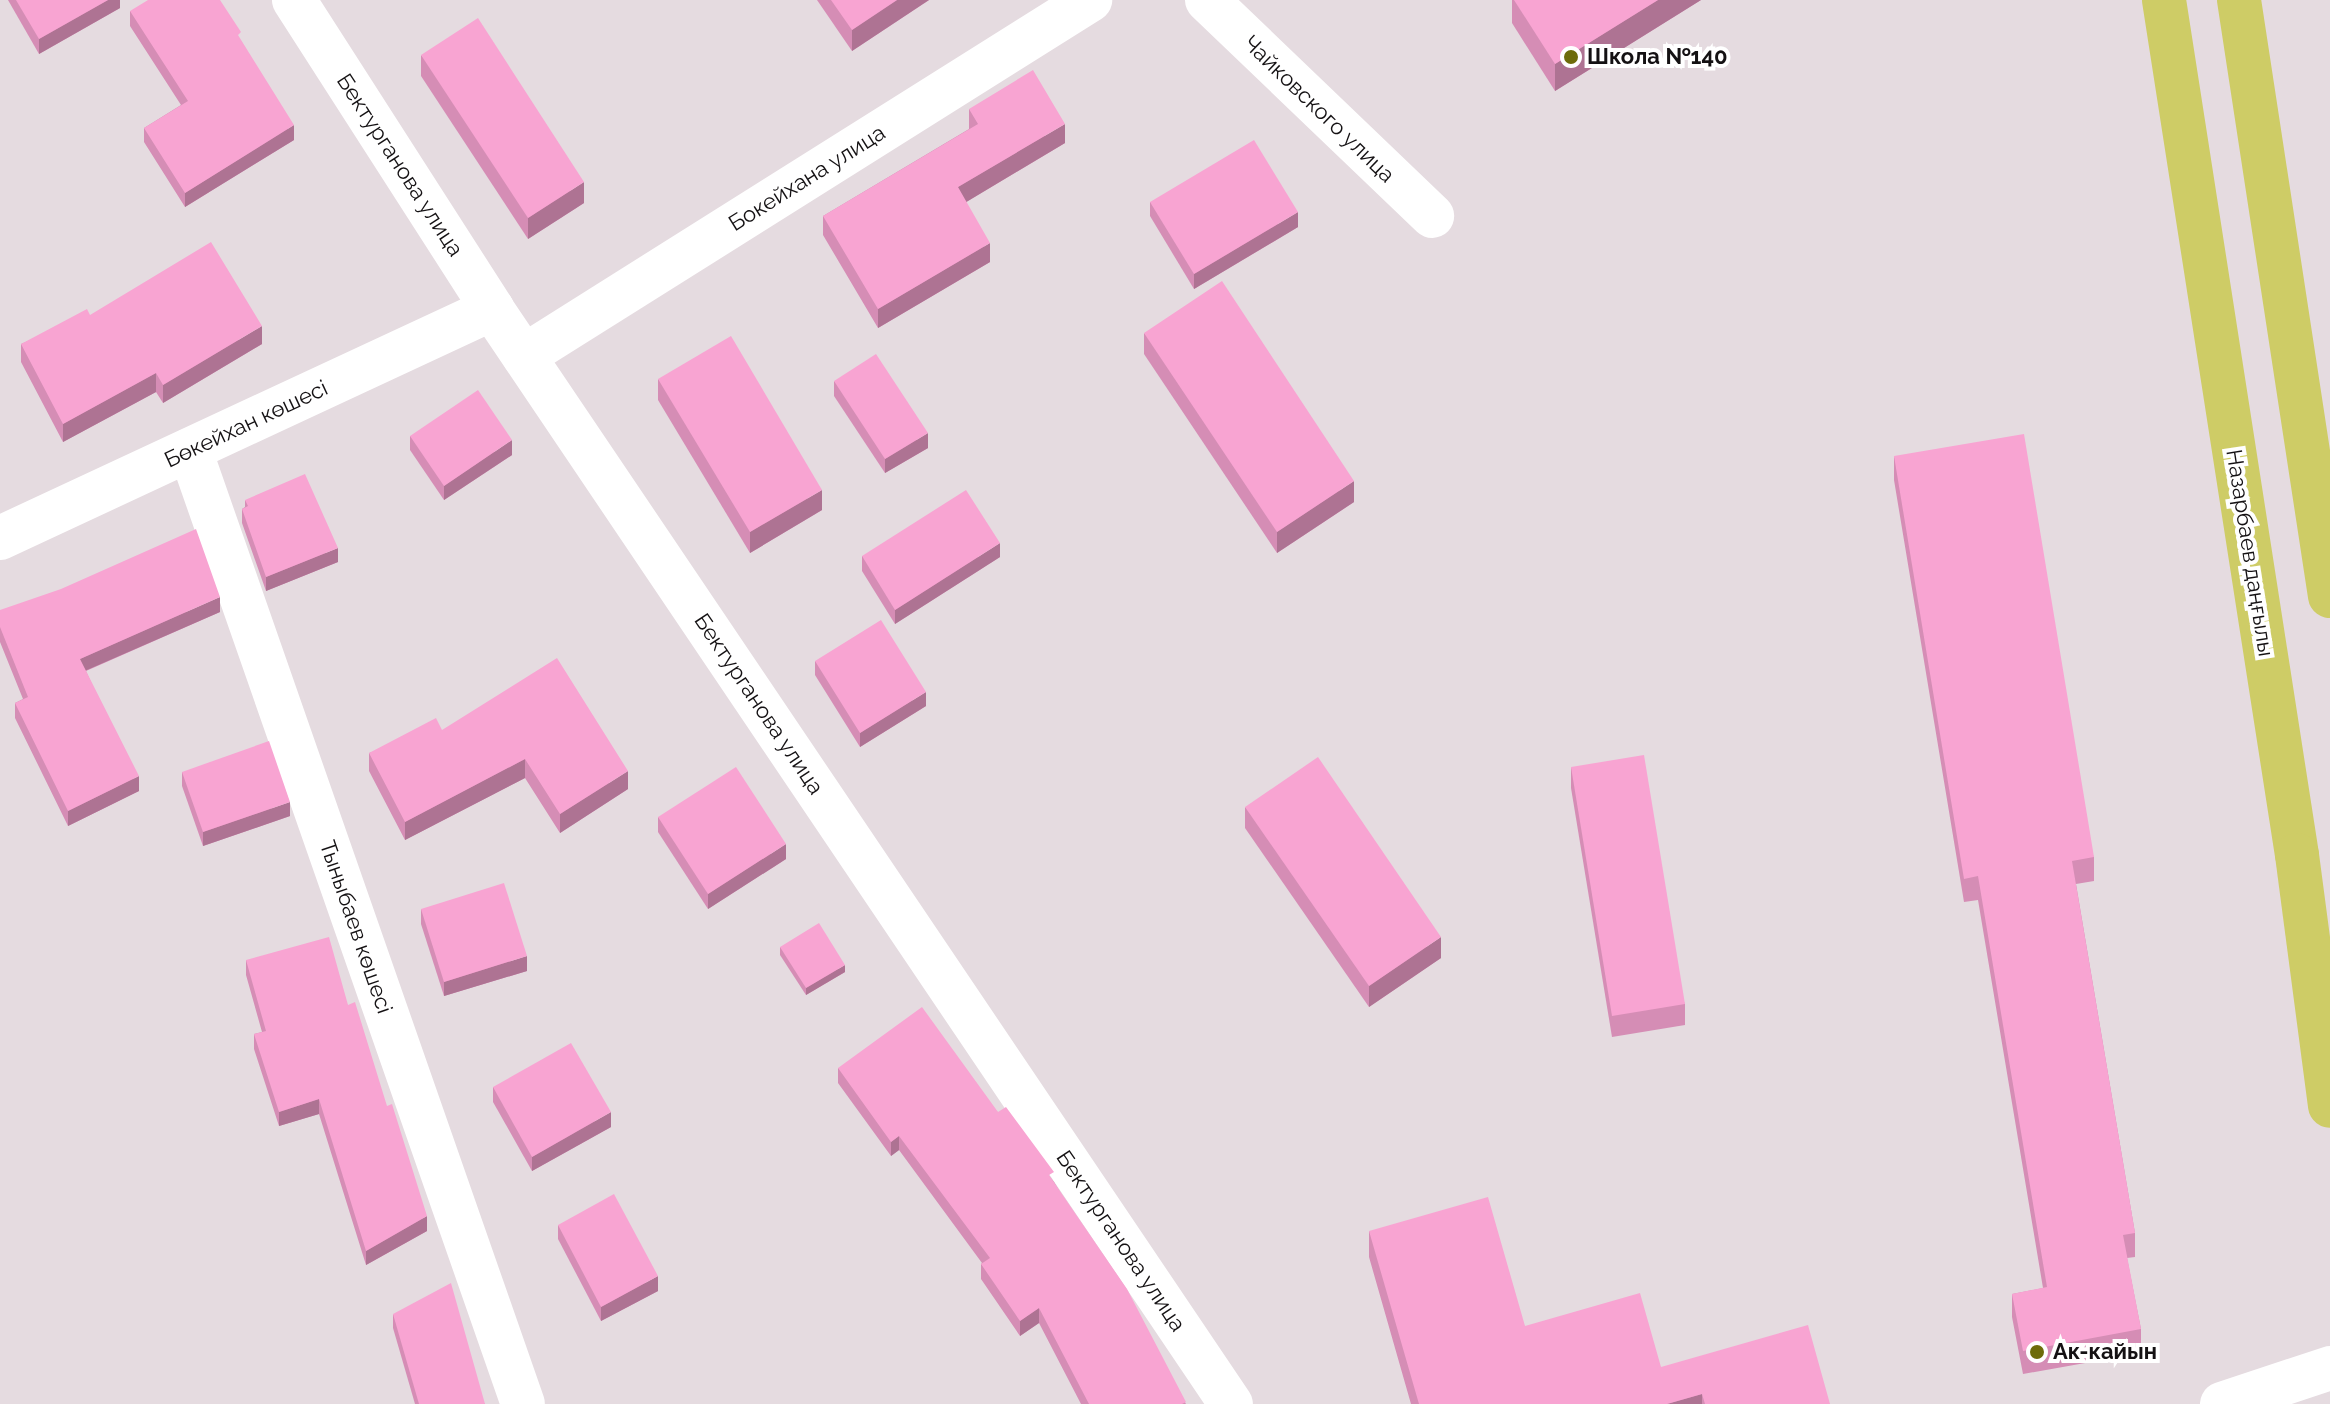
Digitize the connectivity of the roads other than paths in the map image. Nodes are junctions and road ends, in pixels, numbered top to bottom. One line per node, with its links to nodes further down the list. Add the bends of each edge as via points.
1 (294, 0): 7 (street, Бектурганова улица)
2 (1090, 0): 8 (street, Бокейхана улица)
3 (1207, 0): 6 (street, Чайковского улица)
4 (2164, 0): 12 (main road, Назарбаев даңғылы, via 2297,855)
5 (2239, 0): 11 (main road)
6 (1432, 216)
7 (492, 309): 8 (street, Бектурганова улица); 9 (street, Бөкейхан көшесі)
8 (524, 356): 15 (street, Бектурганова улица)
9 (190, 450): 10 (street, Бөкейхан көшесі); 14 (street, Тыныбаев көшесі)
10 (0, 538)
11 (2330, 596)
12 (2330, 1106)
13 (2330, 1368): 16 (street)
14 (523, 1404)
15 (1231, 1404)
16 (2222, 1404)

